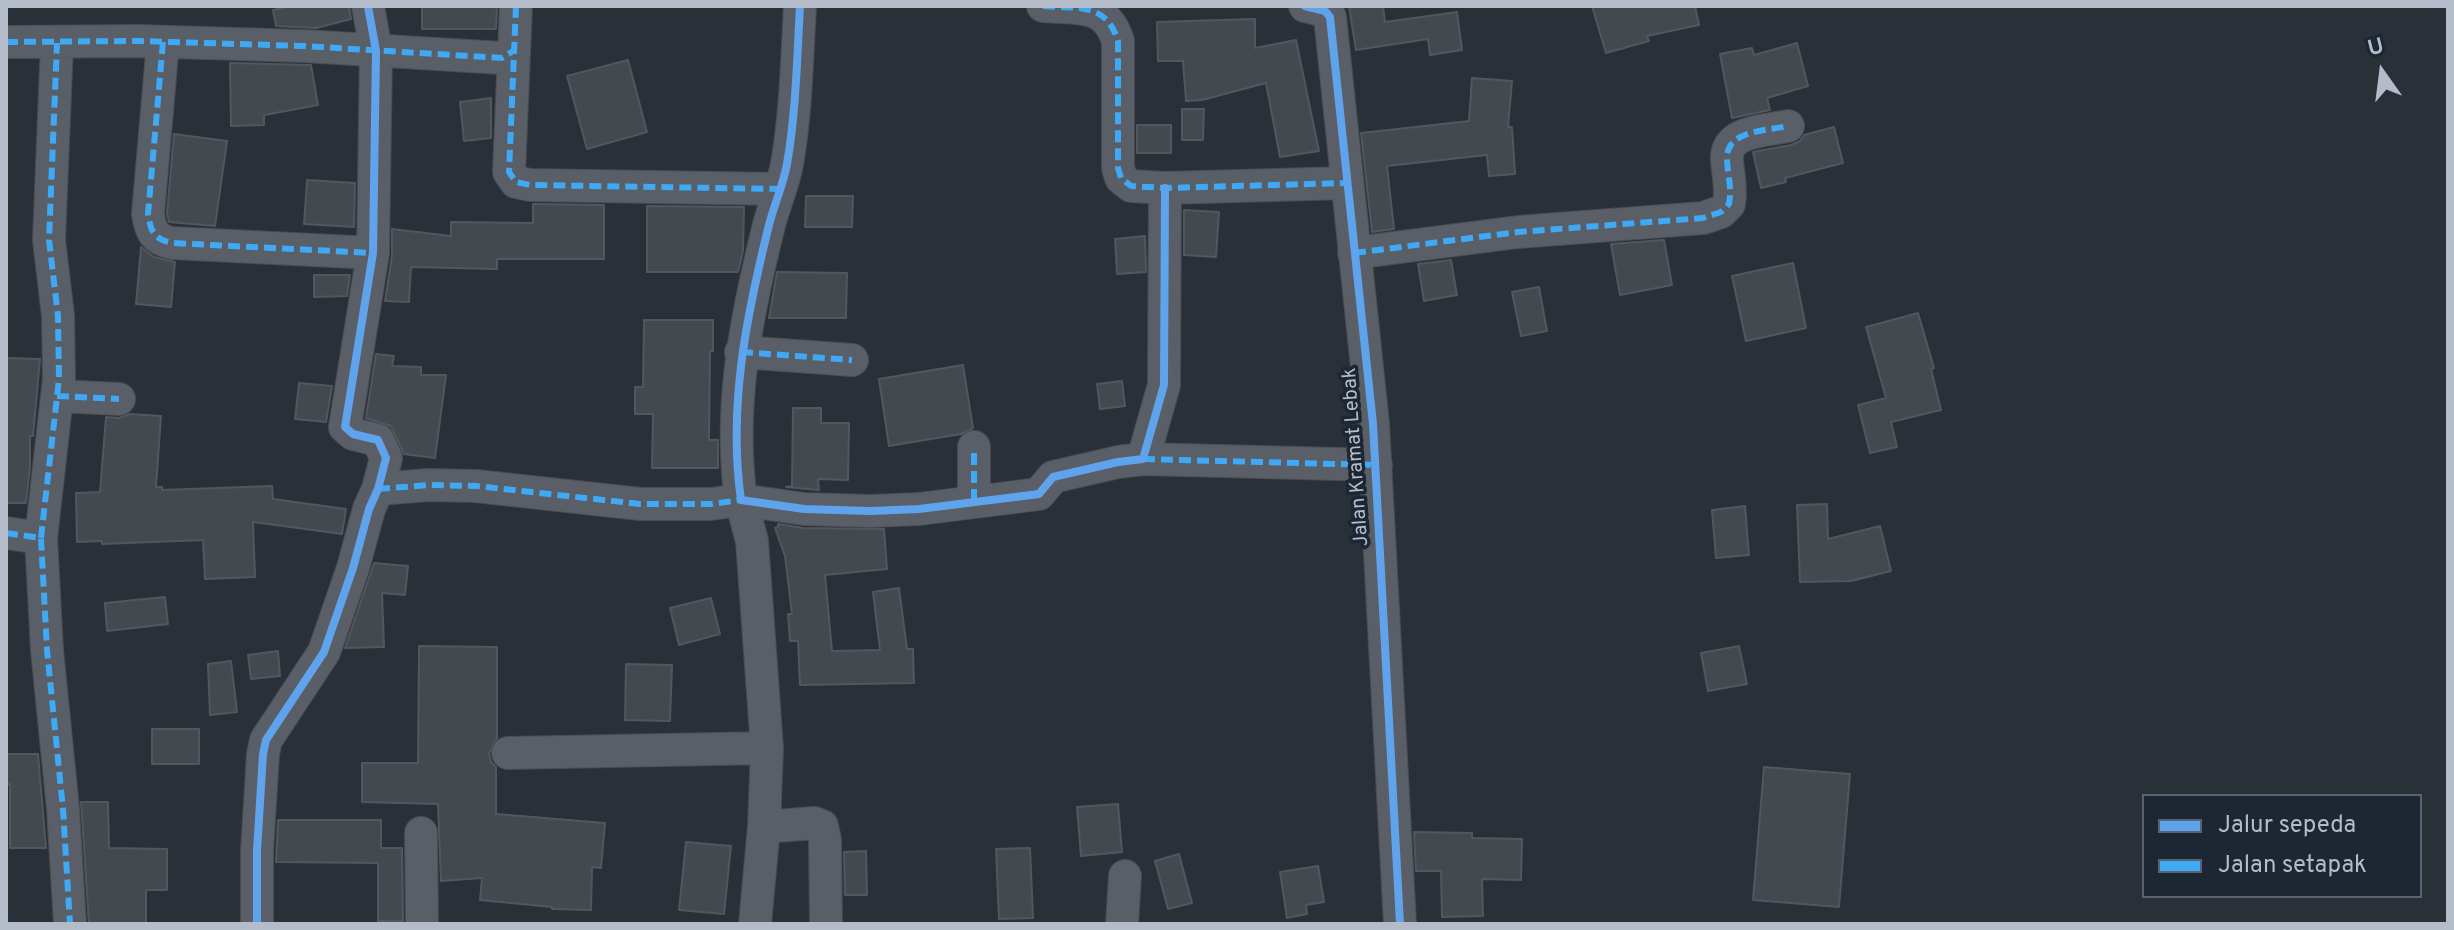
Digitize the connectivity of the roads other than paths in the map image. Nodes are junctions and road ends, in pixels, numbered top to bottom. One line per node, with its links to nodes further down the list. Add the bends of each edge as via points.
1 (368, 6): 9 (street)
2 (516, 6): 10 (street)
3 (800, 6): 14 (street, via 793,118)
4 (1043, 6): 13 (street, via 1094,11 1113,25 1118,41 1121,178 1131,186)
5 (1305, 6): 12 (street, Jalan Kramat Lebak, via 1330,17)
6 (6, 42): 8 (street)
7 (163, 42): 8 (street); 9 (street); 15 (street, via 148,214 151,231 172,243)
8 (57, 43): 19 (street, via 49,240 58,316)
9 (376, 51): 10 (street, via 502,58); 15 (street)
10 (513, 51): 14 (street, via 509,172 516,182)
11 (1788, 126): 16 (street, via 1731,142 1726,157 1729,204 1703,218 1518,232)
12 (1347, 183): 13 (street); 16 (street, Jalan Kramat Lebak)
13 (1165, 188): 22 (street, via 1164,385)
14 (780, 189): 17 (street)
15 (373, 253): 24 (street, via 345,427 378,440 383,449 386,458)
16 (1354, 253): 23 (street, Jalan Kramat Lebak)
17 (741, 352): 18 (street); 25 (street, via 735,444)
18 (852, 360)
19 (57, 396): 20 (street); 28 (street)
20 (119, 399)
21 (974, 447): 26 (street)
22 (1143, 459): 23 (street); 26 (street, via 1053,477 1039,494)
23 (1376, 465): 40 (street, Jalan Kramat Lebak)
24 (378, 489): 25 (street, via 476,486 640,504); 35 (street, via 324,652 266,740)
25 (741, 500): 26 (street, via 840,511); 29 (street, via 752,541)
26 (974, 501)
27 (6, 533): 28 (street)
28 (41, 538): 34 (street)
29 (767, 748): 30 (street); 31 (street)
30 (508, 753)
31 (764, 827): 37 (street); 38 (street, via 822,826)
32 (421, 833): 36 (street)
33 (1125, 876): 39 (street)
34 (70, 924)
35 (257, 924)
36 (422, 924)
37 (755, 924)
38 (826, 924)
39 (1122, 924)
40 (1400, 924)

